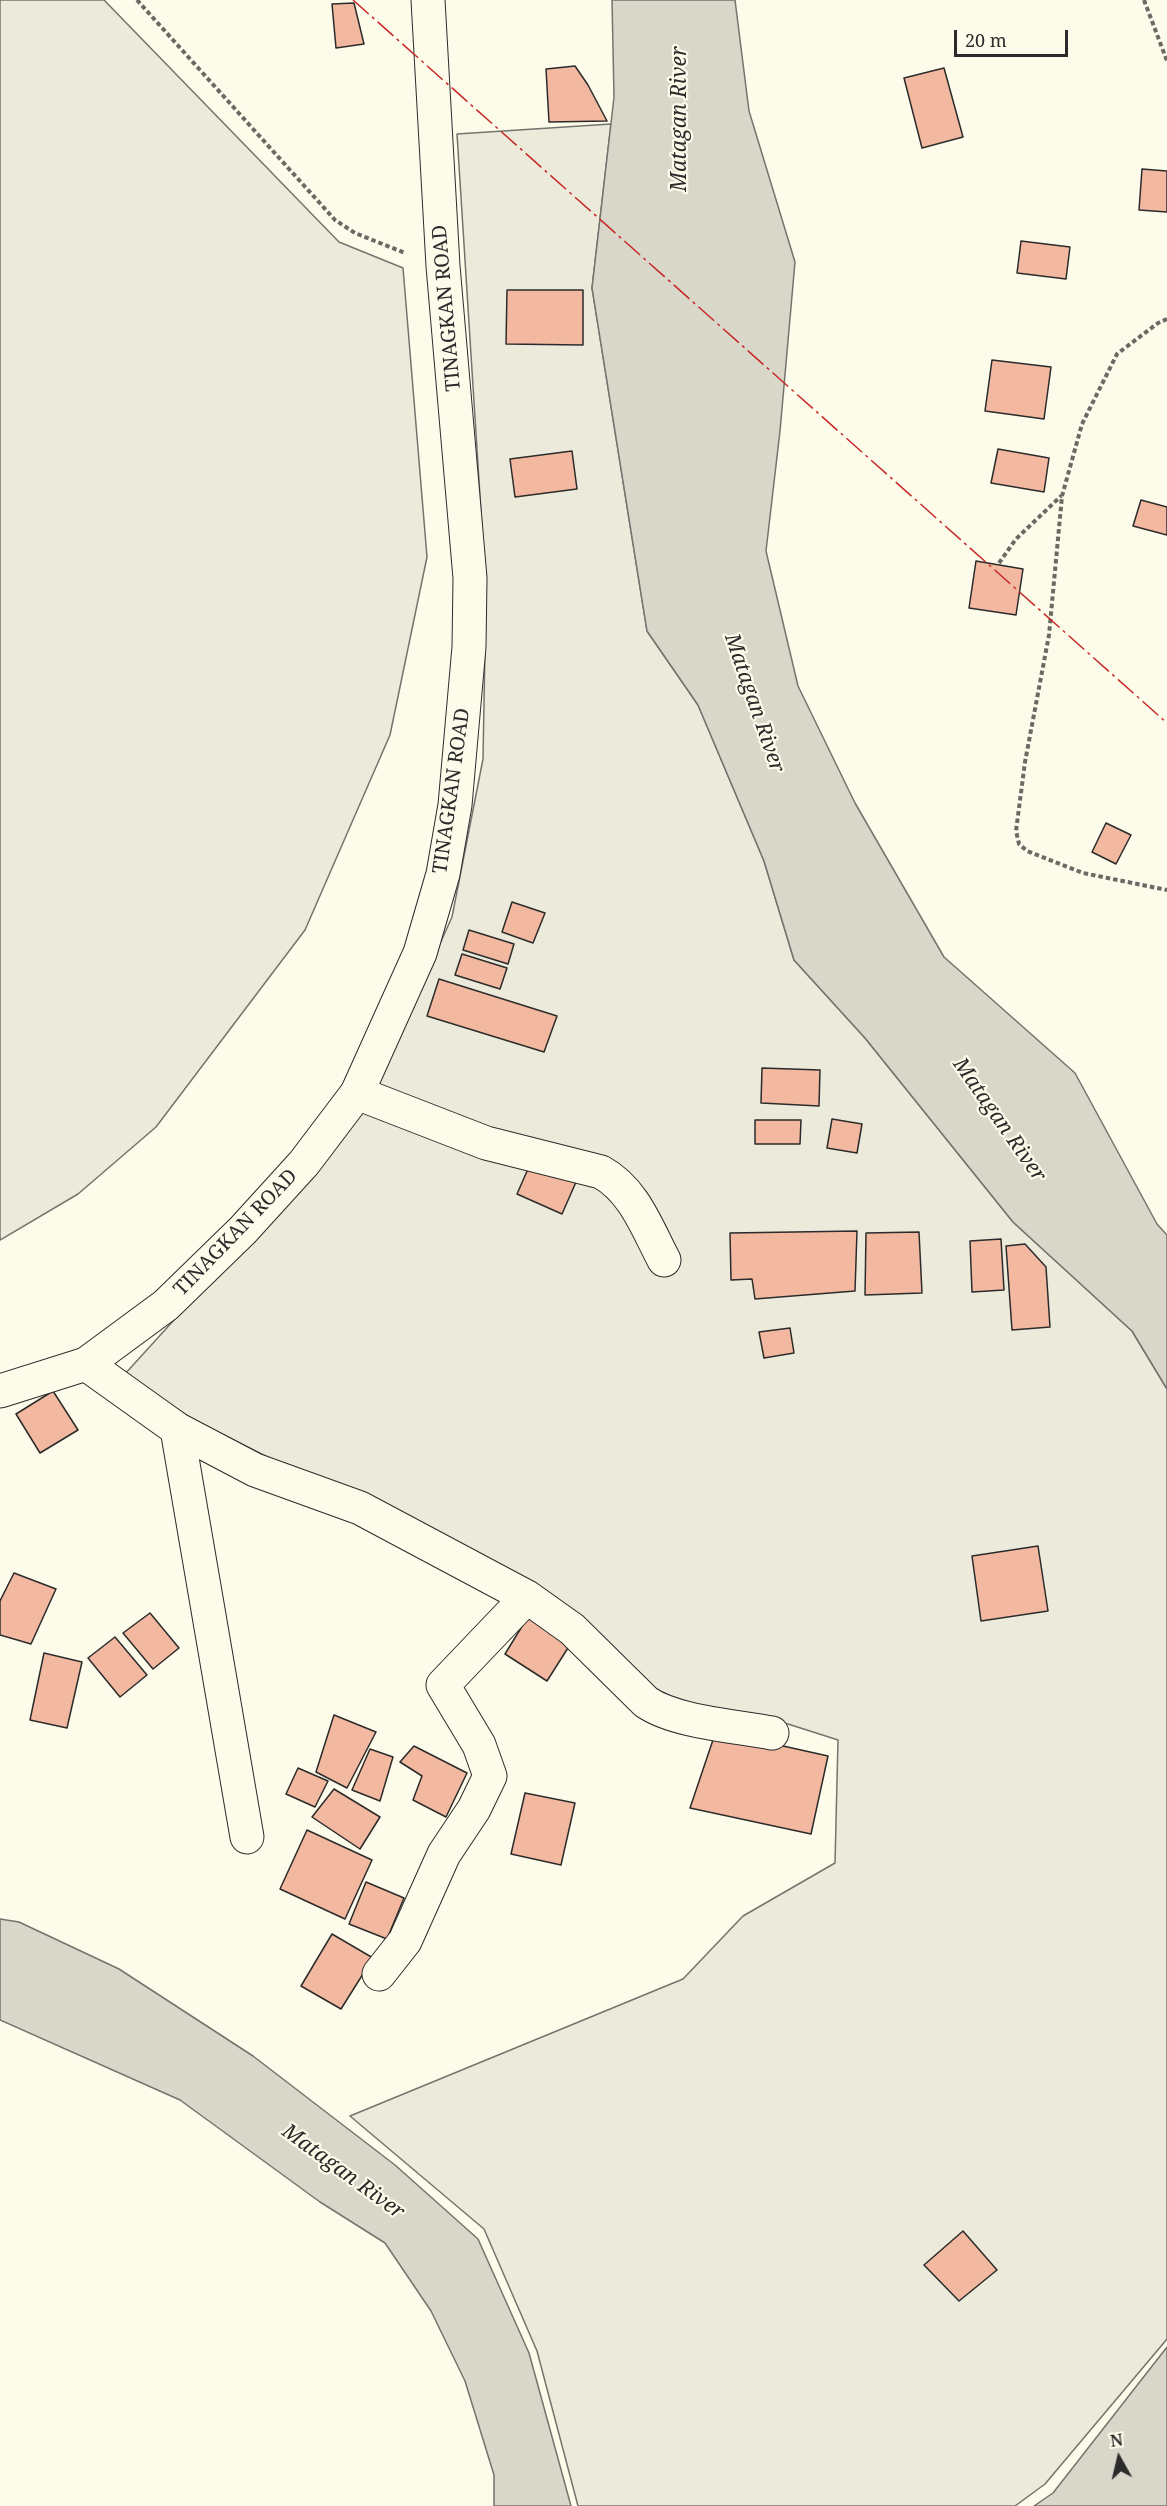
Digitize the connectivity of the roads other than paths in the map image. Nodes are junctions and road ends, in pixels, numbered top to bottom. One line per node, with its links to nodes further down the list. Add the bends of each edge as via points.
1 (428, 0): 2 (street, TINAGKAN ROAD, via 443,266 470,578 469,647 455,806 443,874 420,953)
2 (357, 1093): 3 (street, via 486,1143 601,1172 630,1196); 4 (street, TINAGKAN ROAD, via 304,1162 243,1230 166,1305)
3 (664, 1260)
4 (86, 1364): 5 (street, TINAGKAN ROAD); 6 (street)
5 (0, 1391)
6 (177, 1429): 7 (street, via 255,1470 360,1508); 9 (street)
7 (527, 1597): 8 (street, via 572,1629 652,1706 678,1716); 10 (street, via 443,1685 479,1745 490,1776 444,1854 405,1941)
8 (772, 1733)
9 (247, 1837)
10 (379, 1974)

